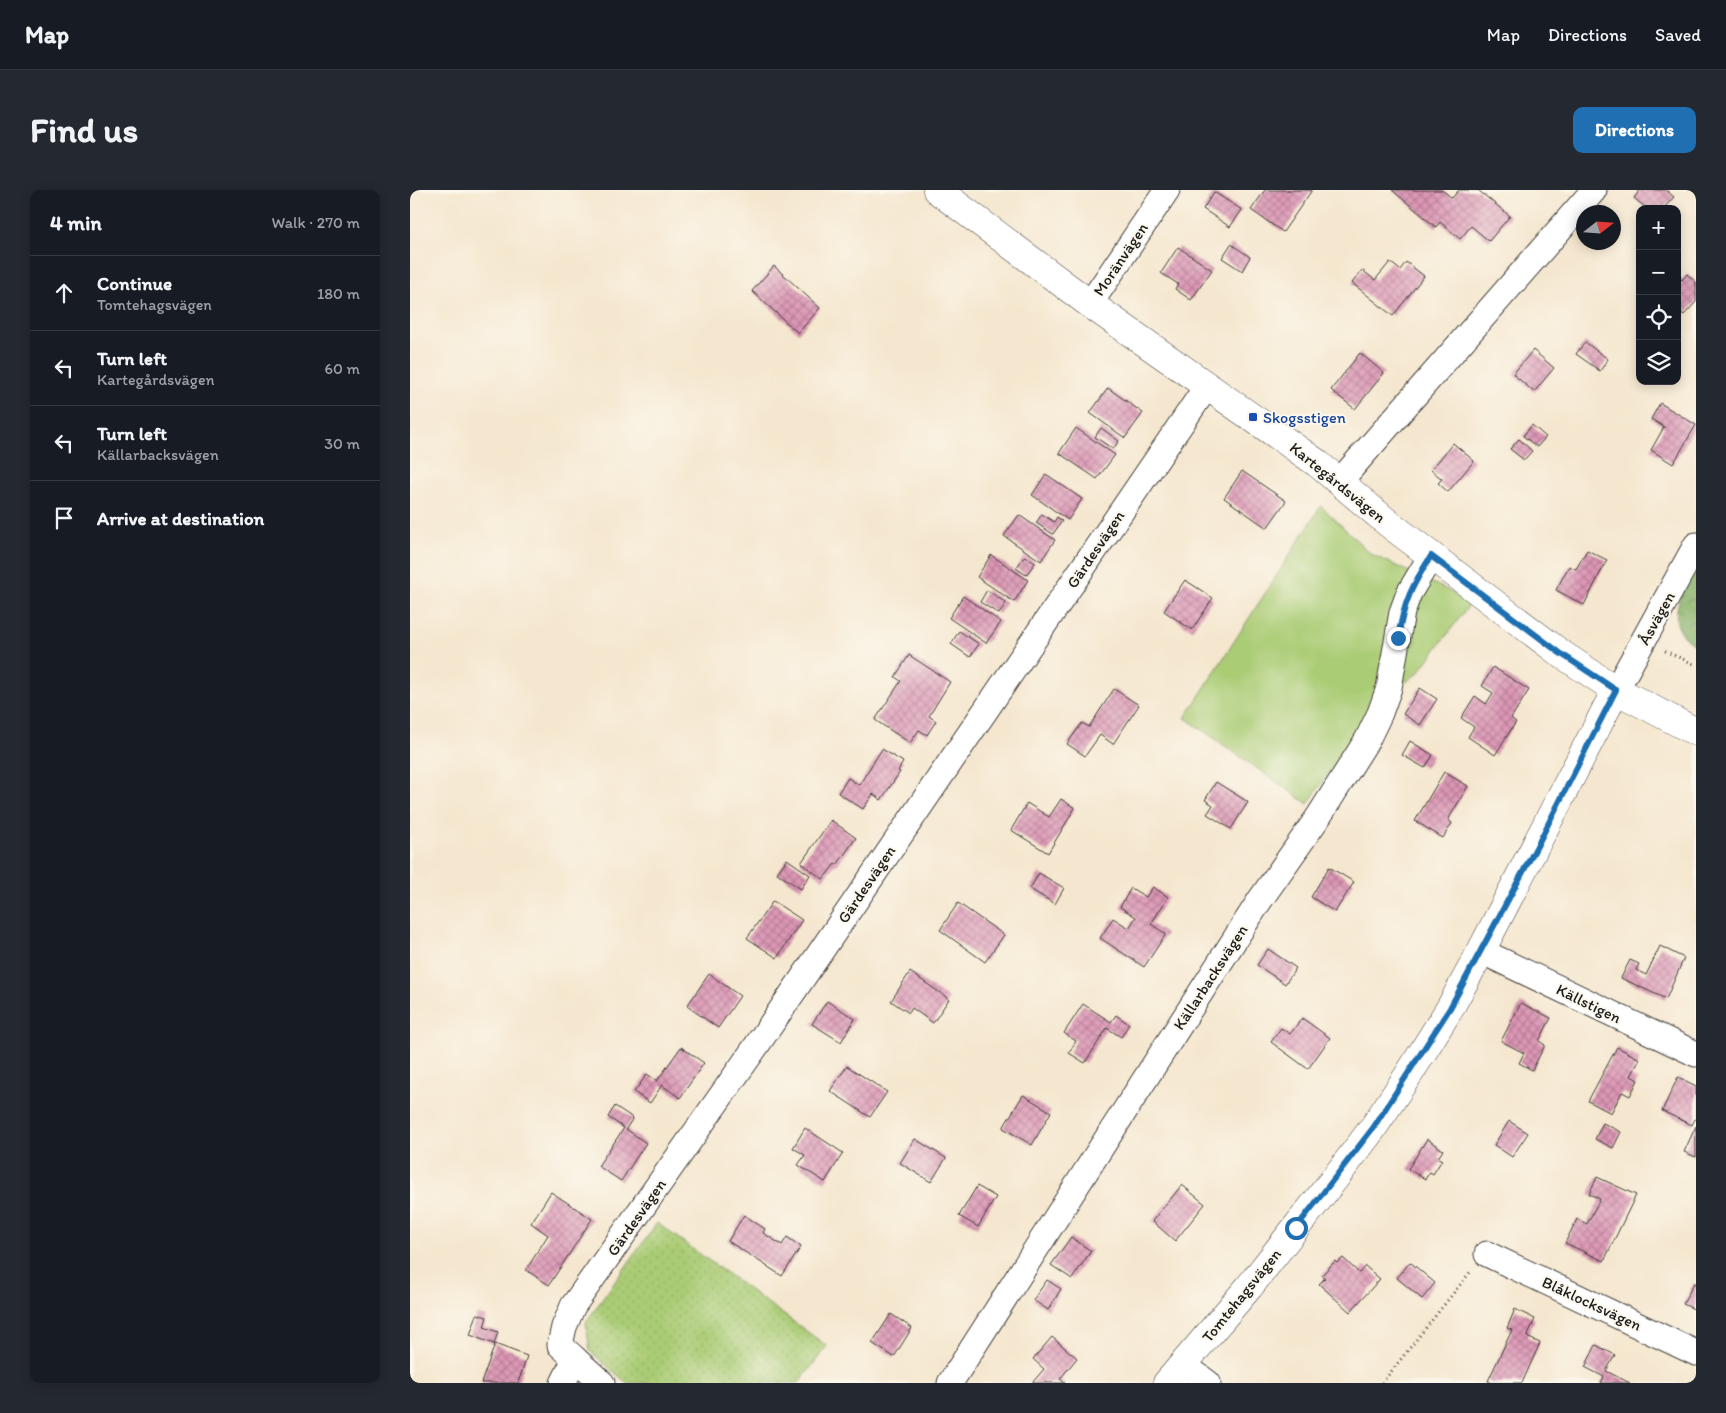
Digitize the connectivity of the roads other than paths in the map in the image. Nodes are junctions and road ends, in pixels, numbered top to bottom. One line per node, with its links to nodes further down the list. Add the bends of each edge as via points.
1 (937, 190): 4 (street, Kartegårdsvägen)
2 (1167, 190): 4 (street, Moränvägen)
3 (1594, 190): 6 (street)
4 (1090, 304): 5 (street, Kartegårdsvägen)
5 (1207, 386): 6 (street, Kartegårdsvägen); 15 (street, Gärdesvägen, via 757,1045 573,1306 560,1345)
6 (1340, 481): 8 (street, Kartegårdsvägen)
7 (1696, 545): 9 (street, Åsvägen)
8 (1431, 556): 9 (street, Kartegårdsvägen, via 1560,653); 19 (street, Källarbacksvägen, via 1409,593 1402,612 1389,688 1367,740 1320,816 1260,900)
9 (1616, 690): 10 (street, Kartegårdsvägen); 11 (street, Tomtehagsvägen)
10 (1696, 732)
11 (1481, 951): 12 (street, Källstigen); 16 (street, Tomtehagsvägen, via 1432,1038 1373,1128)
12 (1696, 1054)
13 (1487, 1254): 14 (street, Blåklocksvägen)
14 (1696, 1353)
15 (575, 1359): 17 (street); 18 (street)
16 (1176, 1374): 20 (street)
17 (563, 1383)
18 (602, 1383)
19 (950, 1383)
20 (1208, 1383)

